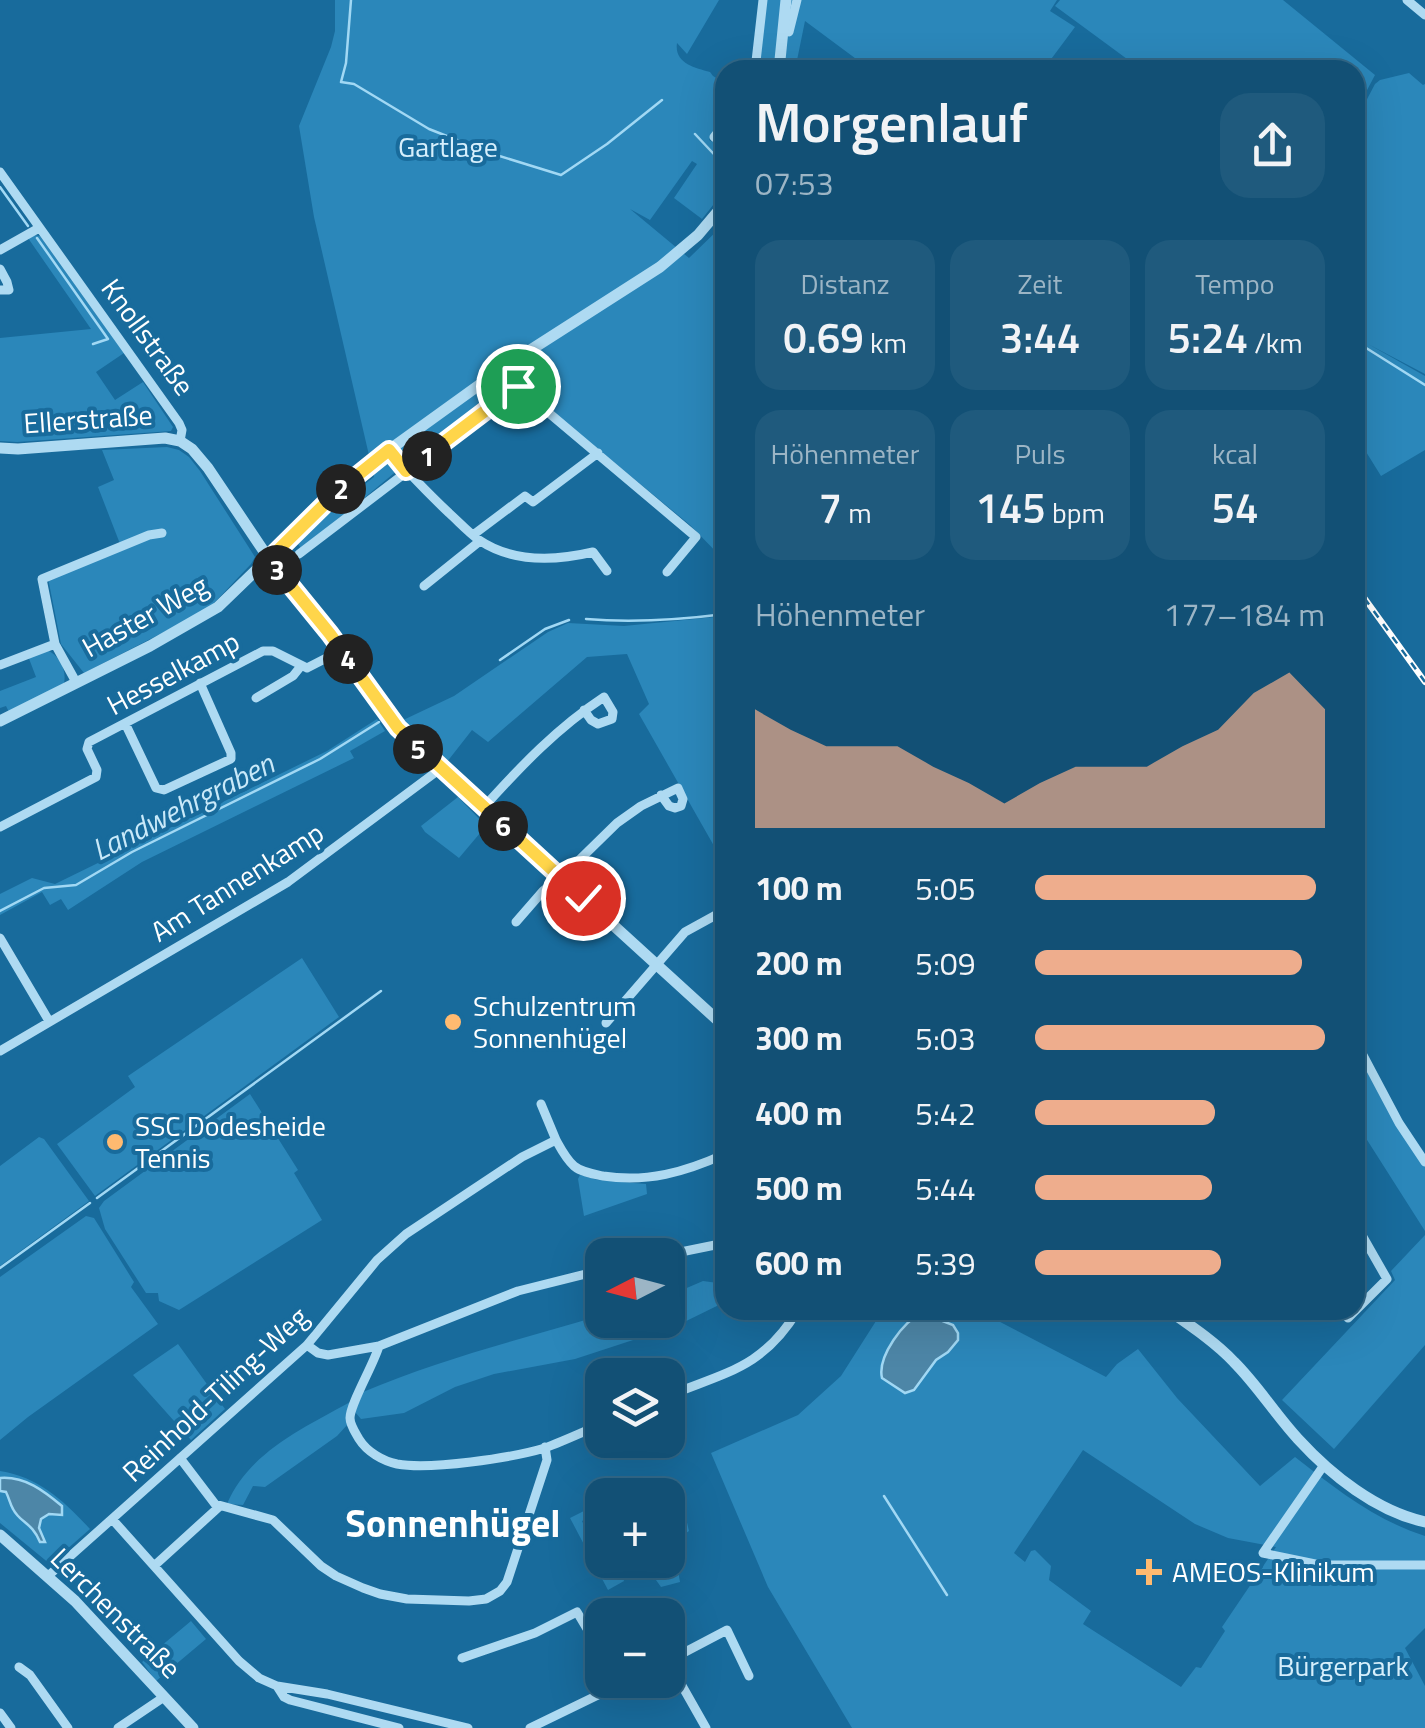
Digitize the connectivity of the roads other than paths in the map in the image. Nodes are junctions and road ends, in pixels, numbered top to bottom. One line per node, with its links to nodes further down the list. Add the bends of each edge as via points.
1 (763, 0): 7 (street)
2 (786, 0): 8 (street)
3 (797, 0): 6 (street)
4 (1407, 0): 5 (street)
5 (1425, 15)
6 (789, 32)
7 (756, 60)
8 (780, 60)
9 (0, 172): 11 (street, Knollstraße)
10 (715, 215): 17 (street, Haster Weg, via 660,267)
11 (39, 228): 12 (street); 15 (street, Knollstraße, via 179,423)
12 (0, 250)
13 (0, 269): 14 (street, via 9,290)
14 (0, 290)
15 (180, 441): 16 (street, Ellerstraße); 23 (street, Knollstraße, via 208,468)
16 (0, 448)
17 (389, 450): 19 (street); 23 (street, Haster Weg)
18 (598, 453): 19 (street, via 521,382); 21 (street, via 532,502 525,496); 25 (street, via 696,537)
19 (406, 471): 21 (street); 22 (street)
20 (162, 533): 27 (street, via 42,579)
21 (476, 538): 24 (street, via 537,558 594,552); 26 (street)
22 (300, 554)
23 (269, 559): 28 (street, Knollstraße); 31 (street, Haster Weg, via 204,617)
24 (606, 571)
25 (667, 572)
26 (424, 586)
27 (55, 644): 29 (street); 31 (street)
28 (342, 650): 30 (street); 37 (street, Knollstraße, via 393,723)
29 (0, 665)
30 (302, 666): 32 (street, Hesselkamp, via 264,650); 33 (street)
31 (76, 682): 35 (street, Haster Weg)
32 (200, 683): 36 (street, Hesselkamp); 36 (street, via 232,760 156,788)
33 (256, 698)
34 (584, 710): 39 (street)
35 (0, 721)
36 (124, 723): 40 (street, Hesselkamp, via 89,742 96,778)
37 (440, 769): 39 (street, Knollstraße); 47 (street, Am Tannenkamp, via 288,882)
38 (661, 795): 41 (street, via 617,823)
39 (484, 807): 41 (street, Knollstraße)
40 (0, 828)
41 (560, 877): 43 (street); 45 (street, Knollstraße)
42 (715, 916): 45 (street, via 685,932)
43 (516, 922)
44 (1, 941): 47 (street)
45 (658, 966): 46 (street, Knollstraße); 48 (street)
46 (715, 1018)
47 (49, 1021): 49 (street, Am Tannenkamp)
48 (606, 1024)
49 (0, 1051)
50 (1365, 1059): 54 (street)
51 (542, 1104): 52 (street)
52 (556, 1140): 53 (street, via 578,1170 619,1178 673,1174); 62 (street, Reinhold-Tiling-Weg, via 406,1234)
53 (715, 1158)
54 (1425, 1162)
55 (1365, 1242): 59 (street, via 1387,1280)
56 (715, 1245): 57 (street)
57 (685, 1251)
58 (585, 1274): 63 (street, via 518,1291)
59 (1365, 1301)
60 (792, 1320): 64 (street, via 760,1356)
61 (1182, 1320): 68 (street, via 1231,1358)
62 (307, 1345): 63 (street, via 328,1355); 67 (street, Reinhold-Tiling-Weg)
63 (379, 1346): 66 (street, via 350,1414 364,1446 376,1455 397,1464 460,1462)
64 (685, 1389)
65 (585, 1431): 66 (street)
66 (545, 1448): 69 (street, via 507,1582 486,1599 380,1594 336,1576 273,1520)
67 (180, 1458): 69 (street); 70 (street, Reinhold-Tiling-Weg)
68 (1324, 1465): 71 (street, via 1380,1504); 73 (street, via 1262,1553 1320,1564)
69 (220, 1506): 74 (street)
70 (112, 1519): 74 (street); 75 (street, Reinhold-Tiling-Weg)
71 (1425, 1522)
72 (0, 1536): 75 (street, Lerchenstraße)
73 (1425, 1565)
74 (154, 1566): 81 (street, via 239,1661)
75 (48, 1576): 83 (street, Lerchenstraße)
76 (585, 1625): 78 (street, via 577,1612)
77 (685, 1652): 80 (street, via 727,1630)
78 (462, 1658)
79 (20, 1667): 89 (street)
80 (749, 1676)
81 (277, 1686): 87 (street); 92 (street, via 290,1700)
82 (685, 1691): 96 (street)
83 (164, 1697): 90 (street); 91 (street, Lerchenstraße)
84 (592, 1698): 86 (street)
85 (0, 1712): 88 (street)
86 (560, 1715): 94 (street); 95 (street)
87 (436, 1724): 93 (street)
88 (10, 1728)
89 (68, 1728)
90 (118, 1728)
91 (193, 1728)
92 (400, 1728)
93 (468, 1728)
94 (530, 1728)
95 (566, 1728)
96 (706, 1728)

